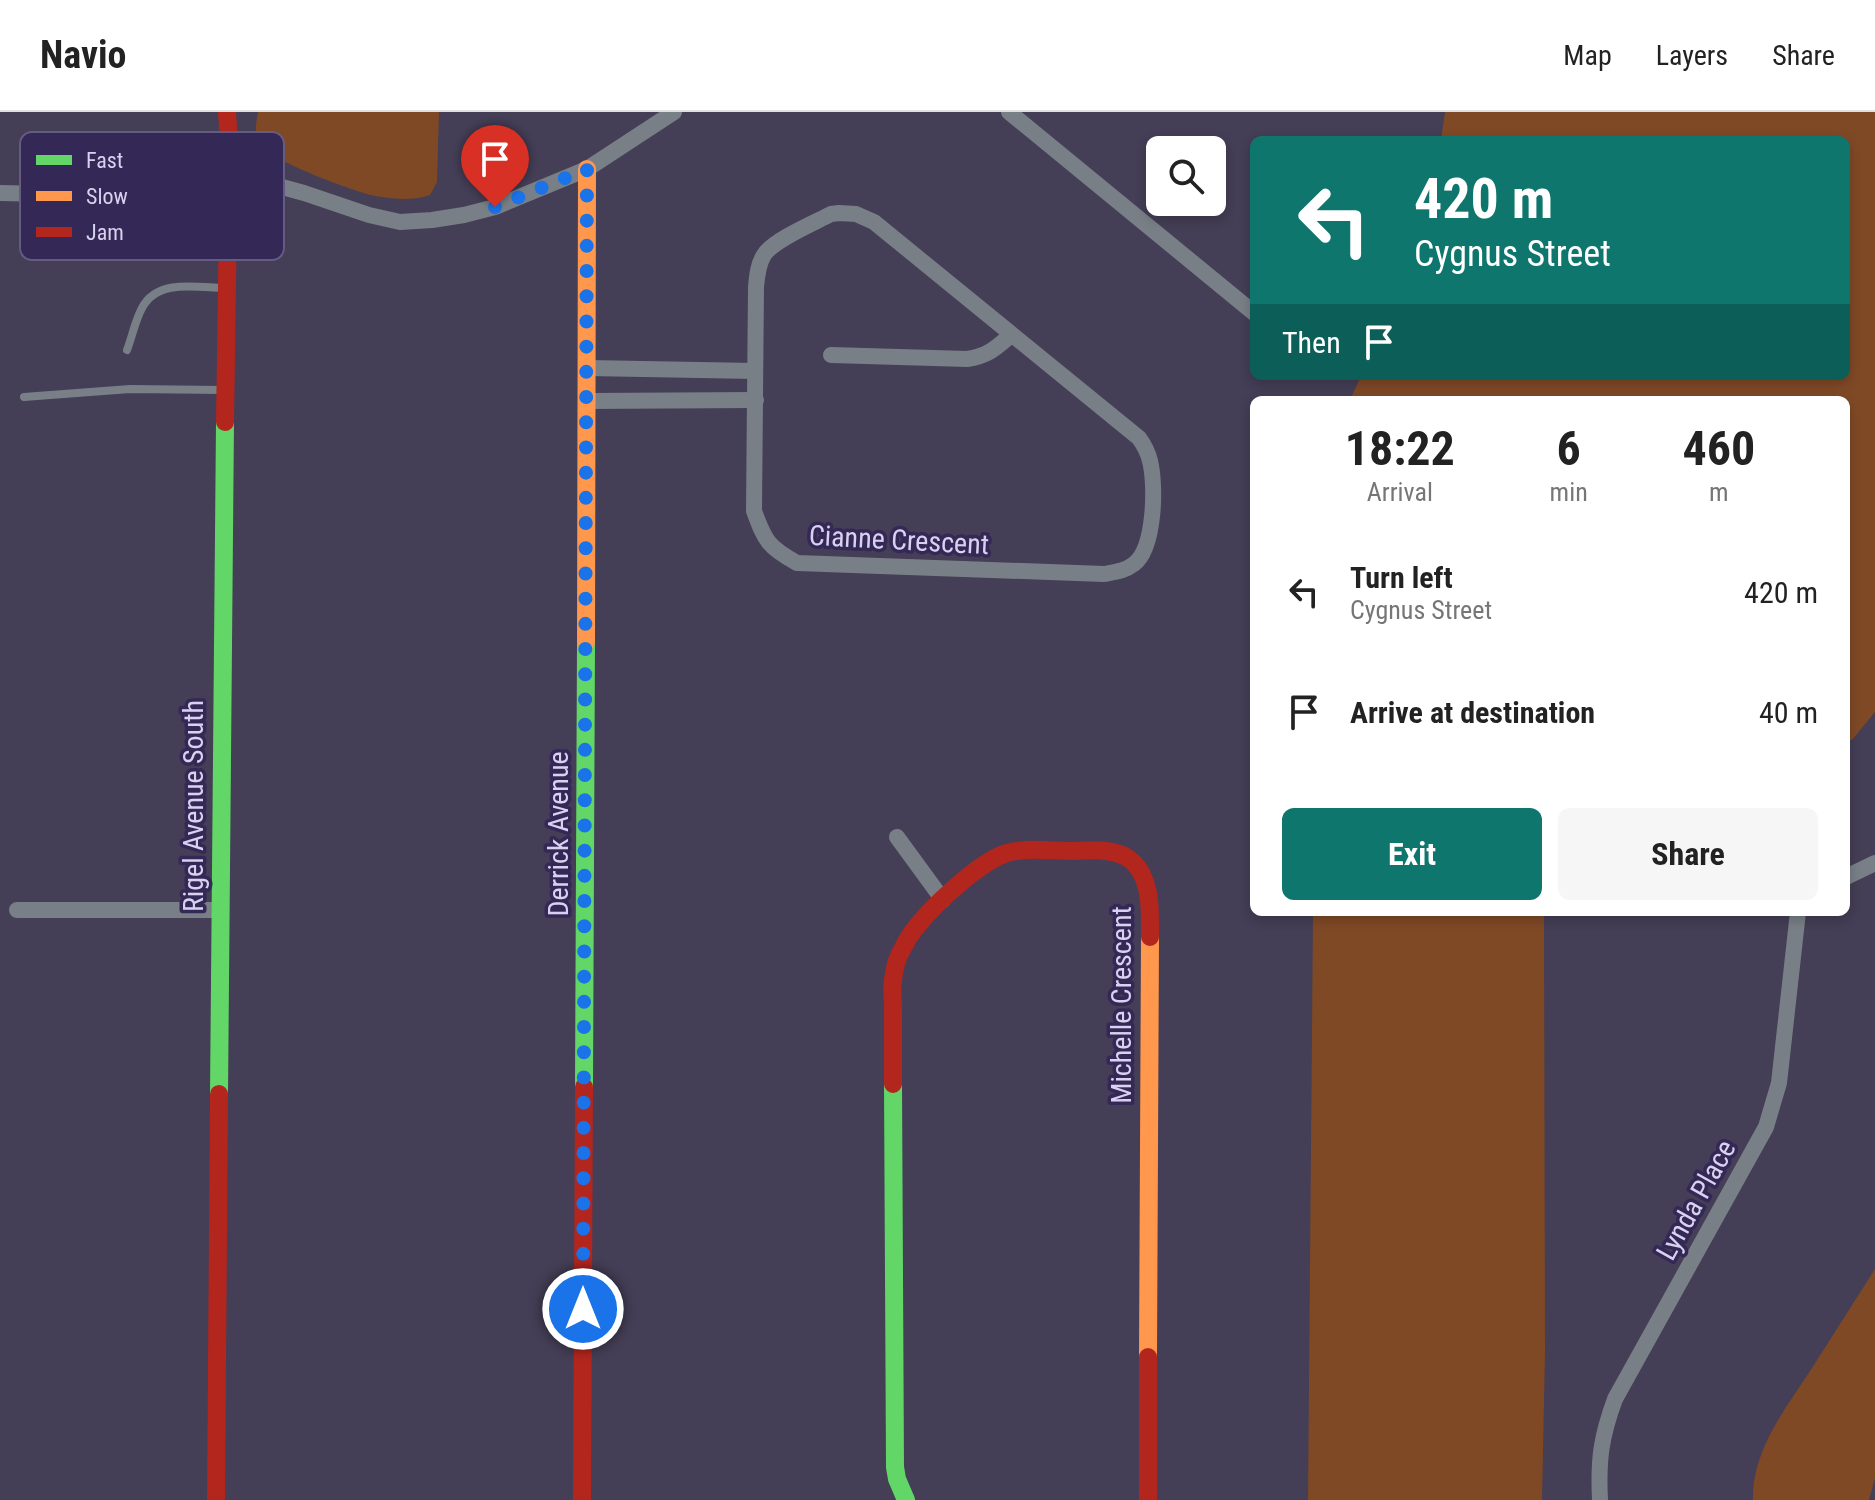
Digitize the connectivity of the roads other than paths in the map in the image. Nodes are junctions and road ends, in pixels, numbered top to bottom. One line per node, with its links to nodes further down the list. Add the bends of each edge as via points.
1 (674, 112): 3 (street)
2 (1009, 112): 9 (street)
3 (587, 169): 4 (street, via 495,207 400,222); 13 (street, Derrick Avenue)
4 (284, 188)
5 (0, 193): 6 (street)
6 (20, 193)
7 (228, 260): 8 (street, Rigel Avenue South)
8 (227, 288): 11 (lane, via 169,287 152,294); 15 (street, Rigel Avenue South)
9 (1250, 310)
10 (1011, 335): 12 (street, via 989,353 967,359); 14 (street, Cianne Crescent, via 874,222 856,214 831,214 764,254 757,270); 17 (street, Cianne Crescent, via 1131,430 1147,450 1150,534 1136,563 1121,571 797,563 763,537 754,511)
11 (127, 350)
12 (831, 355)
13 (587, 368): 14 (street); 18 (street, Derrick Avenue)
14 (755, 371): 17 (street, Cianne Crescent)
15 (226, 390): 16 (lane, via 130,389); 24 (street, Rigel Avenue South)
16 (24, 397)
17 (756, 400): 18 (street)
18 (587, 401): 27 (street, Derrick Avenue)
19 (897, 837): 22 (street)
20 (1875, 863): 21 (street)
21 (1850, 875)
22 (943, 900): 28 (street, Michelle Crescent, via 909,936 893,976 895,1467); 29 (street, Michelle Crescent, via 992,860 1015,851 1116,852 1136,865 1148,889)
23 (17, 910): 24 (street)
24 (220, 910): 26 (street, Rigel Avenue South)
25 (1798, 916): 30 (street, Lynda Place, via 1774,1106 1615,1399 1602,1437)
26 (216, 1500)
27 (582, 1500)
28 (906, 1500)
29 (1148, 1500)
30 (1600, 1500)

